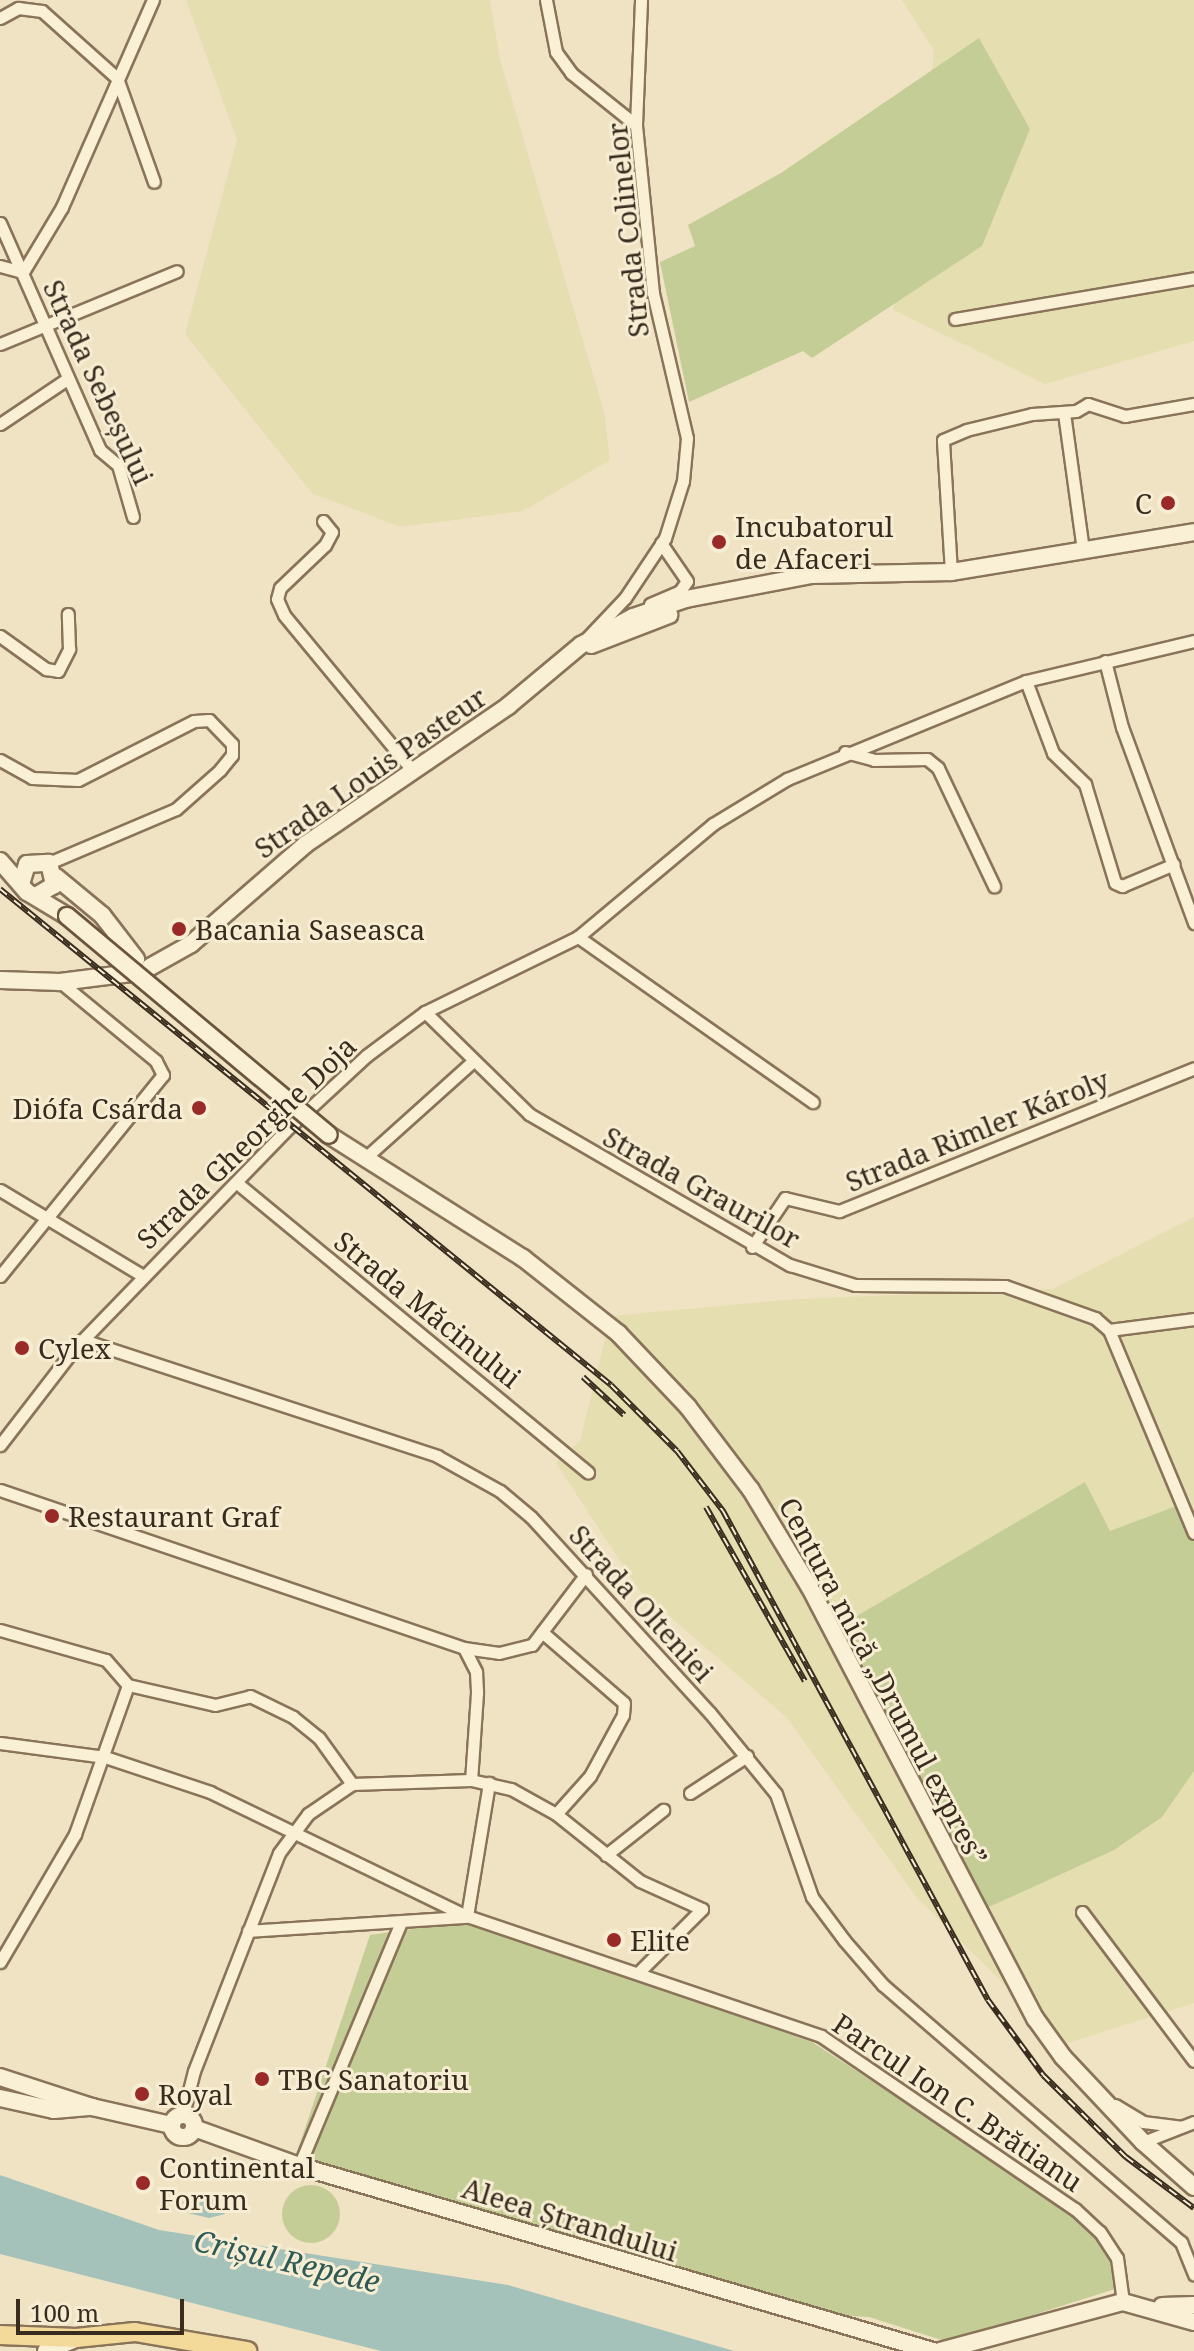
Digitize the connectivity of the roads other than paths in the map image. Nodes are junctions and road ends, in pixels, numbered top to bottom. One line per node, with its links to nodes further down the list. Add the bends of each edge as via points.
1 (153, 0): 5 (street)
2 (546, 0): 6 (street, via 556,52 571,73)
3 (643, 2): 6 (street, Strada Colinelor)
4 (0, 18): 5 (street, via 18,8 42,11)
5 (117, 78): 7 (street); 11 (street, via 75,182)
6 (636, 125): 23 (street, Strada Colinelor, via 653,293 687,438 683,481)
7 (154, 182)
8 (0, 223): 11 (street, Strada Sebeșului)
9 (0, 266): 11 (street)
10 (177, 271): 14 (street)
11 (23, 272): 14 (street, Strada Sebeșului)
12 (1194, 278): 13 (street)
13 (955, 319)
14 (45, 324): 15 (street); 16 (street, Strada Sebeșului)
15 (0, 344)
16 (67, 379): 19 (street); 20 (street, Strada Sebeșului, via 100,450 118,465)
17 (1194, 404): 18 (street, via 1125,416 1088,404)
18 (1064, 413): 24 (street); 25 (street, via 979,426 939,444)
19 (0, 424)
20 (133, 517)
21 (323, 521): 37 (street, via 332,532 325,545 280,588 277,599 284,615)
22 (1194, 532): 24 (main road, Strada Louis Pasteur)
23 (661, 543): 26 (street, Strada Colinelor); 29 (street, via 687,581 680,591)
24 (1083, 550): 25 (main road, Strada Louis Pasteur)
25 (951, 572): 27 (main road, Strada Louis Pasteur, via 812,575)
26 (625, 598): 29 (street); 32 (street, Strada Colinelor)
27 (695, 599): 29 (main road, Strada Louis Pasteur); 32 (main road, Strada Louis Pasteur, via 611,640)
28 (68, 614): 30 (street, via 69,649 58,671 46,669)
29 (632, 615): 32 (main road, Strada Louis Pasteur)
30 (0, 636)
31 (1194, 641): 33 (street, Strada Gheorghe Doja)
32 (581, 645): 37 (main road, Strada Louis Pasteur, via 508,706)
33 (1105, 661): 34 (street, Strada Gheorghe Doja); 40 (street, via 1122,727)
34 (1026, 681): 35 (street, Strada Gheorghe Doja); 40 (street, via 1053,753 1085,784 1115,883 1122,886)
35 (845, 752): 43 (street, via 874,760 927,759 938,768); 45 (street, Strada Gheorghe Doja, via 713,824)
36 (0, 760): 41 (street, via 32,778 78,780 194,721 209,720 232,744 232,755 220,770 176,809)
37 (413, 771): 46 (main road, Strada Louis Pasteur, via 306,844 191,944)
38 (0, 859): 39 (main road); 42 (main road)
39 (27, 864): 41 (main road); 42 (main road)
40 (1174, 864): 44 (street)
41 (49, 883): 42 (main road); 46 (main road, via 81,898 118,933); 53 (main road, Centura mică „Drumul expres”, bridge, via 67,916)
42 (21, 884)
43 (994, 886)
44 (1194, 923)
45 (578, 937): 49 (street, Strada Gheorghe Doja); 52 (street)
46 (139, 966): 48 (main road, Strada Louis Pasteur)
47 (0, 980): 48 (main road, Strada Louis Pasteur)
48 (60, 982): 56 (street, via 164,1068 162,1080)
49 (425, 1012): 50 (street, Strada Graurilor); 54 (street, Strada Gheorghe Doja, via 366,1056)
50 (472, 1062): 53 (street); 57 (street, Strada Graurilor, via 529,1114)
51 (1194, 1068): 57 (street, Strada Rimler Károly, via 839,1211 785,1198)
52 (813, 1102)
53 (364, 1159): 92 (main road, Centura mică „Drumul expres”, via 523,1258 573,1296 628,1343 705,1428 751,1490 809,1586 1035,2018)
54 (237, 1183): 59 (street, Strada Gheorghe Doja); 64 (street, Strada Măcinului)
55 (0, 1190): 56 (street)
56 (44, 1217): 58 (street); 59 (street)
57 (752, 1247): 61 (street, Strada Graurilor, via 855,1285 1018,1289 1095,1318)
58 (0, 1276)
59 (143, 1276): 62 (street, Strada Gheorghe Doja)
60 (1194, 1319): 61 (street)
61 (1109, 1330): 66 (street)
62 (83, 1340): 63 (street, Strada Gheorghe Doja); 67 (street, Strada Olteniei, via 437,1456 500,1491)
63 (0, 1445)
64 (588, 1472)
65 (0, 1490): 70 (street)
66 (1194, 1533)
67 (586, 1574): 69 (street); 73 (street, Strada Olteniei)
68 (0, 1630): 71 (street, via 106,1660)
69 (542, 1632): 70 (street, via 518,1651); 80 (street, via 624,1703 623,1715 590,1776)
70 (464, 1648): 75 (street, via 476,1672)
71 (128, 1685): 74 (street); 77 (street, via 215,1705 250,1696 293,1717 319,1738)
72 (0, 1743): 74 (street)
73 (747, 1756): 78 (street); 101 (street, Strada Olteniei, via 776,1794 812,1897 844,1940 883,1985 1181,2242)
74 (105, 1757): 81 (street, via 210,1792); 87 (street, via 62,1863)
75 (471, 1780): 76 (street); 77 (street)
76 (489, 1783): 80 (street); 84 (street)
77 (352, 1784): 81 (street, via 331,1794)
78 (690, 1793)
79 (663, 1810): 82 (street)
80 (556, 1814): 82 (street)
81 (291, 1833): 84 (street); 86 (street)
82 (606, 1855): 88 (street, via 640,1881 702,1909)
83 (1082, 1912): 89 (street)
84 (467, 1916): 85 (street, Parcul Ion C. Brătianu); 88 (street, Parcul Ion C. Brătianu)
85 (400, 1924): 86 (street, Parcul Ion C. Brătianu); 99 (street)
86 (248, 1931): 95 (street)
87 (0, 1962)
88 (640, 1971): 102 (street, Parcul Ion C. Brătianu, via 821,2036 1059,2196 1100,2232 1117,2258)
89 (1194, 2061)
90 (0, 2077): 94 (main road)
91 (0, 2086): 94 (main road)
92 (1101, 2097): 97 (street, via 1143,2122); 98 (main road, Centura mică „Drumul expres”)
93 (0, 2098): 94 (main road, via 54,2110)
94 (92, 2107): 95 (main road)
95 (177, 2120): 99 (main road, Aleea Ștrandului)
96 (1194, 2122): 97 (street)
97 (1181, 2127): 98 (street)
98 (1143, 2142): 100 (main road, Centura mică „Drumul expres”)
99 (299, 2166): 111 (main road, Aleea Ștrandului)
100 (1194, 2187)
101 (1194, 2275)
102 (1123, 2302): 104 (main road); 112 (main road)
103 (1194, 2305): 104 (main road)
104 (1148, 2307): 105 (main road)
105 (1194, 2322)
106 (0, 2335): 107 (main road)
107 (76, 2338): 108 (main road); 109 (main road); 110 (main road, via 156,2333)
108 (0, 2347)
109 (46, 2351)
110 (247, 2351)
111 (933, 2351)
112 (940, 2351)

